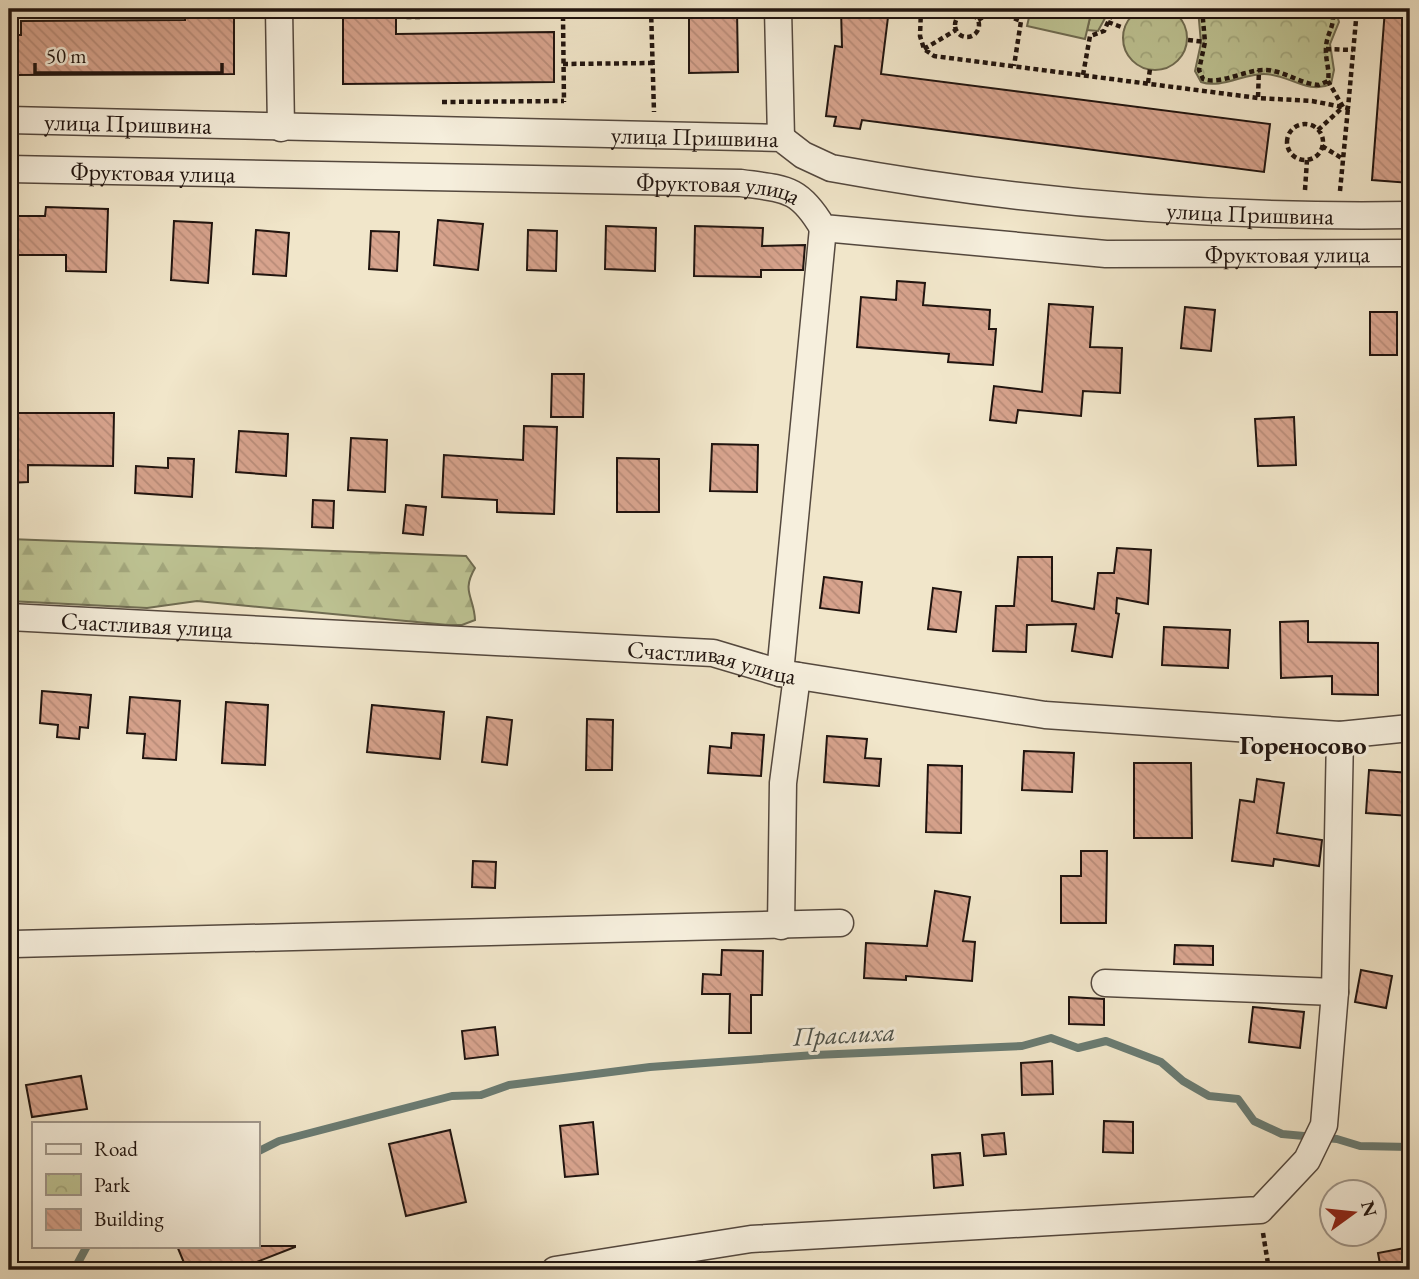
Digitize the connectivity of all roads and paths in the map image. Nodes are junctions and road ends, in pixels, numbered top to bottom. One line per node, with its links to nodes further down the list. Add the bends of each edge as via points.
1 (279, 9): 39 (street)
2 (405, 9): 15 (path, via 405,17)
3 (442, 9): 15 (path)
4 (778, 9): 43 (street)
5 (921, 9): 23 (path)
6 (999, 9): 17 (path); 28 (path, via 1021,21)
7 (1114, 9): 18 (path)
8 (1202, 9): 22 (path)
9 (1234, 9): 14 (path, via 1256,16)
10 (1290, 9): 14 (path)
11 (1331, 9): 24 (path, via 1335,21)
12 (1357, 9): 25 (path)
13 (651, 12): 16 (path); 26 (path)
14 (1263, 12)
15 (430, 16): 16 (path)
16 (563, 16): 27 (path)
17 (978, 20): 20 (path, via 971,36); 20 (path, via 962,14)
18 (1108, 22): 19 (path); 31 (path, via 1104,31 1090,36)
19 (1124, 28)
20 (956, 30): 23 (path)
21 (1188, 40): 22 (path)
22 (1205, 41): 30 (path, via 1199,60 1203,79 1210,82)
23 (924, 49): 28 (path, via 934,55)
24 (1326, 49): 25 (path); 32 (path)
25 (1353, 50): 37 (path)
26 (653, 63): 27 (path); 42 (path)
27 (564, 64): 35 (path)
28 (1014, 66): 31 (path)
29 (1150, 69): 33 (path)
30 (1259, 70): 32 (path, via 1294,76 1311,85); 34 (path)
31 (1083, 75): 33 (path)
32 (1328, 81): 37 (path)
33 (1148, 83): 34 (path)
34 (1258, 98): 37 (path)
35 (564, 101): 36 (path); 41 (path)
36 (428, 102)
37 (1345, 108): 40 (path); 45 (path)
38 (9, 120): 39 (street, улица Пришвина)
39 (281, 128): 41 (street, улица Пришвина)
40 (1318, 130): 44 (path); 46 (path, via 1305,124 1288,134 1292,155)
41 (564, 134): 42 (street, улица Пришвина)
42 (655, 138): 43 (street, улица Пришвина)
43 (780, 138): 50 (street, улица Пришвина, via 831,168 1073,203)
44 (1322, 146): 45 (path); 46 (path)
45 (1343, 159): 50 (path)
46 (1307, 160): 48 (path)
47 (9, 169): 51 (street, Фруктовая улица, via 741,183 789,191 808,202)
48 (1305, 199)
49 (1410, 215): 50 (street, улица Пришвина)
50 (1338, 216)
51 (823, 228): 52 (street, Фруктовая улица, via 1106,254); 54 (street)
52 (1410, 253)
53 (9, 617): 54 (street, Счастливая улица, via 713,653)
54 (789, 675): 56 (street, Счастливая улица, via 1045,715); 58 (street)
55 (1410, 728): 56 (street, Счастливая улица)
56 (1340, 735): 61 (street)
57 (840, 923): 58 (street)
58 (781, 926): 59 (street)
59 (14, 944)
60 (1105, 983): 61 (street)
61 (1335, 992): 62 (street, via 1324,1125 1307,1160)
62 (1260, 1210): 63 (street, via 751,1239); 64 (path)
63 (555, 1270)
64 (1269, 1270)

